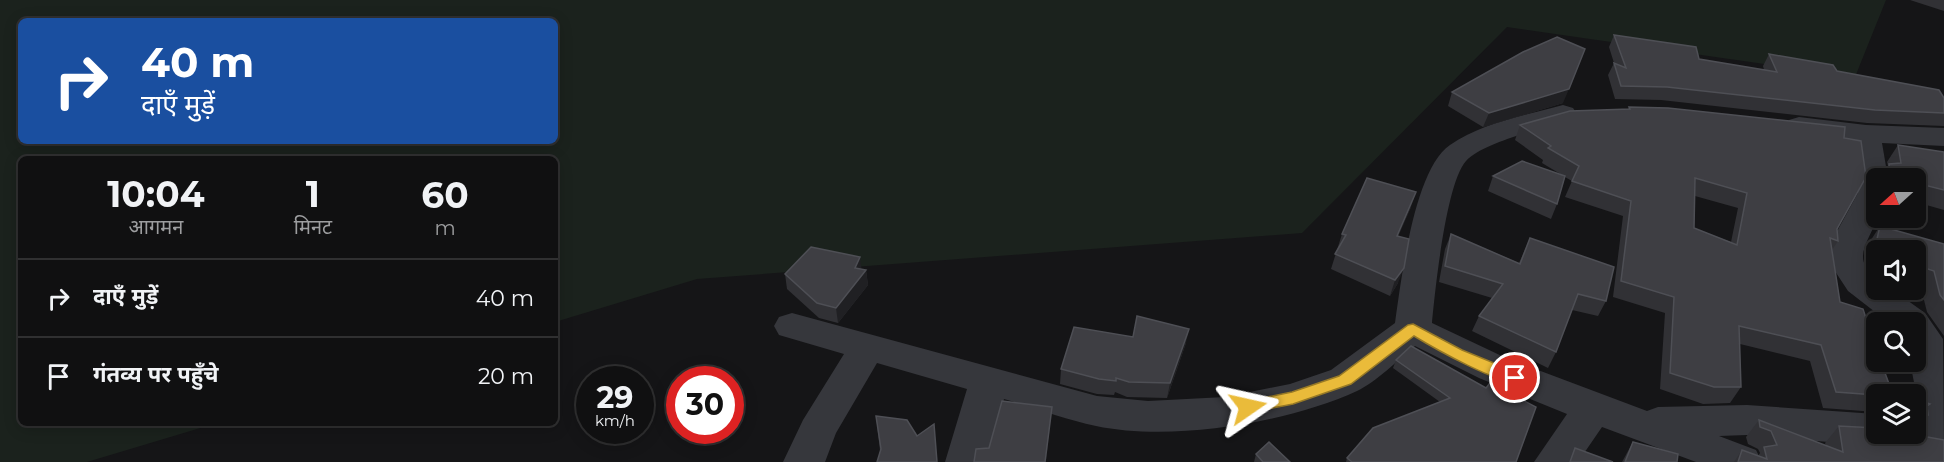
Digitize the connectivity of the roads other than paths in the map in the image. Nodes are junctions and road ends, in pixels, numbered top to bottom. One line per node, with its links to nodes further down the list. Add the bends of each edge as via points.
1 (1593, 111): 7 (street, via 1525,124 1486,138 1452,157 1440,181 1417,286)
2 (1765, 123): 3 (street)
3 (1866, 134): 4 (street); 5 (street, via 1874,192 1846,246 1848,265 1860,284)
4 (1944, 137)
5 (1897, 312)
6 (792, 326): 8 (street)
7 (1413, 329): 10 (street, via 1345,380 1293,398 1225,412 1148,416 1097,411); 11 (street, via 1497,372)
8 (867, 347): 10 (street); 17 (street, via 817,431)
9 (1926, 348): 14 (street)
10 (989, 381): 18 (street)
11 (1594, 407): 12 (street); 19 (street)
12 (1638, 423): 13 (street, via 1747,420); 20 (street)
13 (1866, 429)
14 (1944, 433)
15 (1926, 440): 16 (street)
16 (1944, 443)
17 (804, 462)
18 (966, 462)
19 (1555, 462)
20 (1741, 462)

